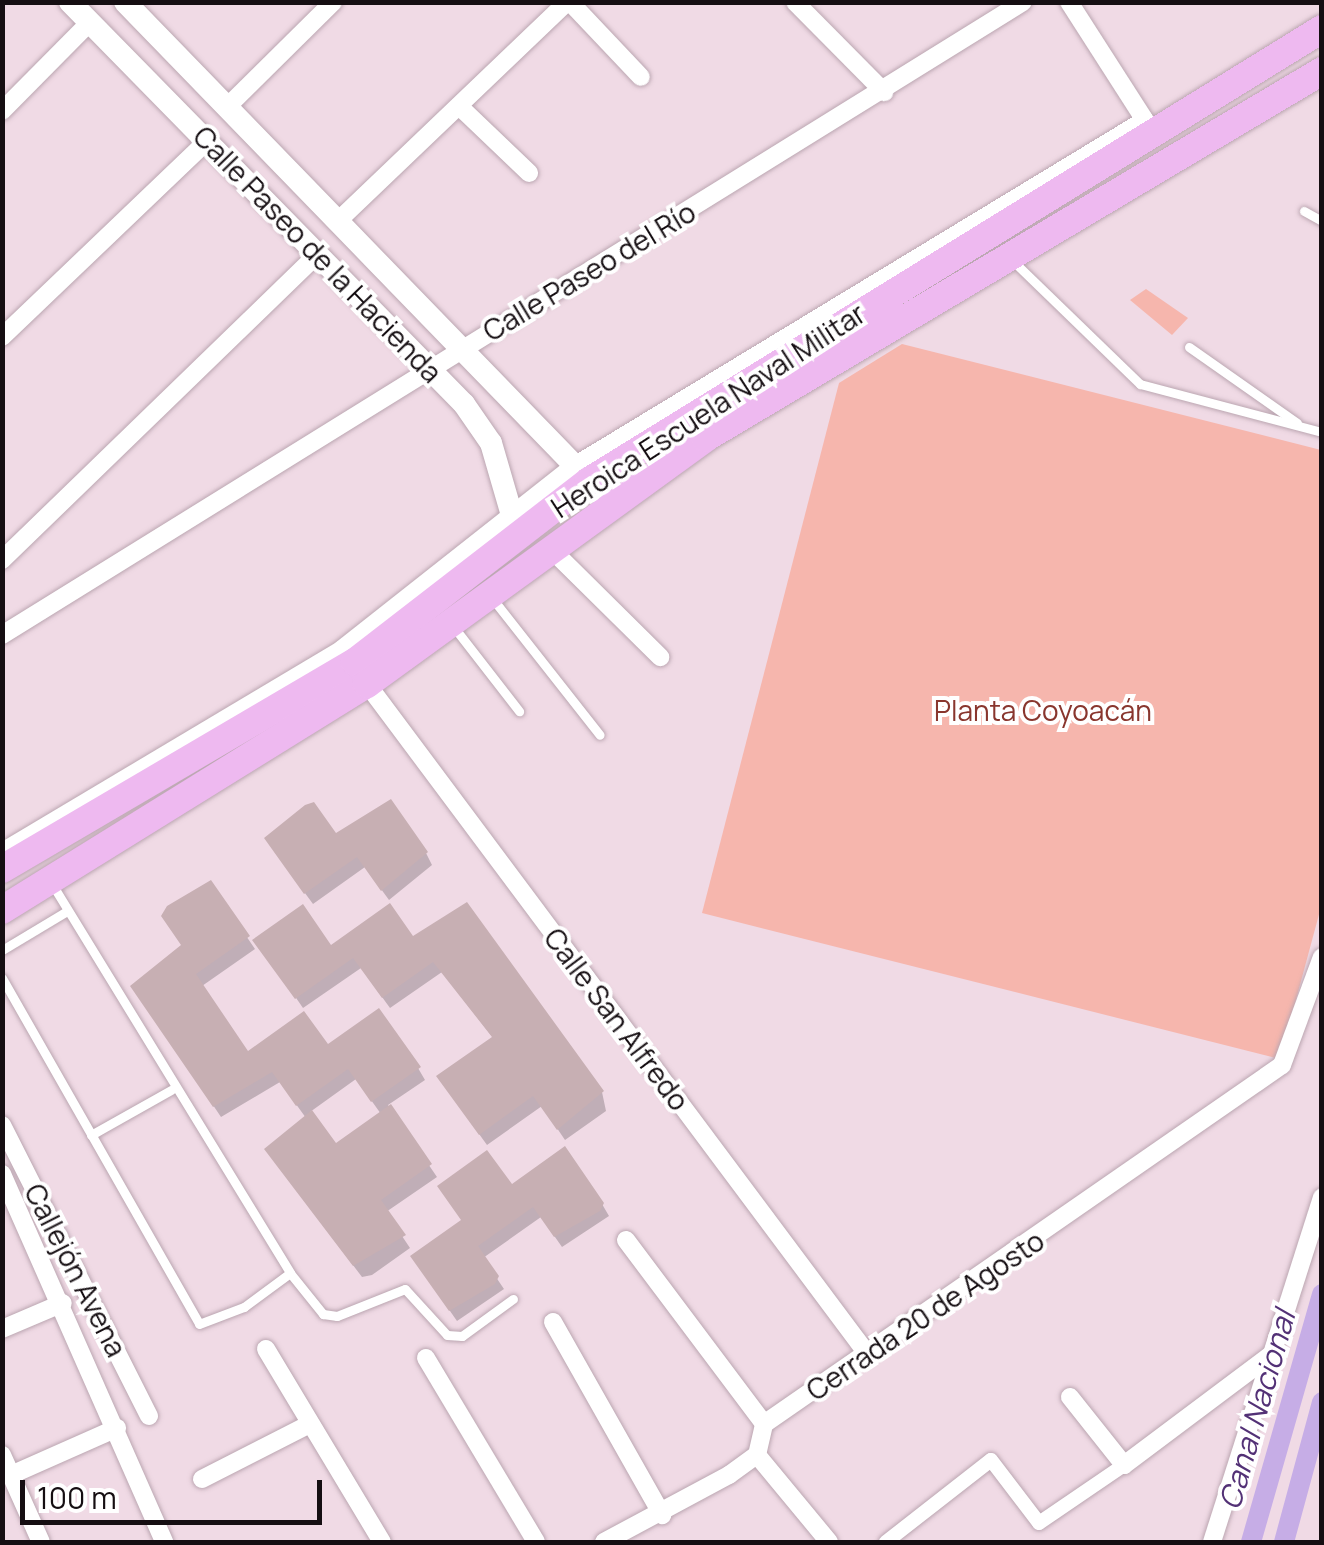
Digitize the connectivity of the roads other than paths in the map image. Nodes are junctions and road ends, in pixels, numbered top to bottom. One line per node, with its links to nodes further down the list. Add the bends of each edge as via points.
1 (70, 2): 8 (street, Calle Paseo de la Hacienda)
2 (125, 2): 11 (street, Calle Paseo de la Hacienda)
3 (332, 2): 15 (street)
4 (568, 2): 12 (street); 16 (street)
5 (1022, 2): 13 (street, Calle Paseo del Río)
6 (1069, 2): 18 (street)
7 (798, 4): 13 (street)
8 (90, 22): 14 (street, Calle Paseo de la Hacienda); 17 (street)
9 (1322, 28): 18 (main road, Heroica Escuela Naval Militar)
10 (1322, 71): 27 (main road, Heroica Escuela Naval Militar)
11 (197, 75): 14 (street); 15 (street, Calle Paseo de la Hacienda)
12 (641, 77)
13 (884, 92): 29 (street, Calle Paseo del Río)
14 (169, 102): 20 (street, Calle Paseo de la Hacienda)
15 (228, 106): 19 (street, Calle Paseo de la Hacienda)
16 (460, 106): 22 (street); 24 (street)
17 (2, 110)
18 (1148, 125): 34 (main road, Heroica Escuela Naval Militar)
19 (262, 140): 21 (street); 24 (street, Calle Paseo de la Hacienda)
20 (207, 141): 21 (street, Calle Paseo de la Hacienda); 28 (street)
21 (234, 167): 26 (street, Calle Paseo de la Hacienda)
22 (529, 173)
23 (1304, 211): 25 (lane)
24 (340, 219): 29 (street, Calle Paseo de la Hacienda)
25 (1322, 221)
26 (318, 254): 31 (street, Calle Paseo de la Hacienda); 38 (street)
27 (1012, 261): 32 (lane, via 1140,384); 35 (main road, Heroica Escuela Naval Militar, via 705,438)
28 (2, 337)
29 (463, 347): 31 (street, Calle Paseo del Río); 34 (street, Calle Paseo de la Hacienda)
30 (1188, 347): 32 (lane)
31 (430, 367): 36 (street, Calle Paseo de la Hacienda, via 491,443); 41 (street, Calle Paseo del Río)
32 (1303, 427): 33 (lane)
33 (1322, 432)
34 (580, 474): 35 (street, Calle Paseo de la Hacienda); 36 (main road, Heroica Escuela Naval Militar)
35 (614, 506): 37 (main road, Heroica Escuela Naval Militar)
36 (514, 523): 46 (street, Heroica Escuela Naval Militar, via 342,650); 47 (main road, Heroica Escuela Naval Militar, via 355,662)
37 (552, 551): 39 (main road, Heroica Escuela Naval Militar); 42 (street)
38 (2, 560)
39 (491, 595): 40 (main road, Heroica Escuela Naval Militar); 45 (lane)
40 (452, 624): 43 (main road, Heroica Escuela Naval Militar); 44 (lane)
41 (5, 629)
42 (660, 657)
43 (367, 684): 48 (main road, Heroica Escuela Naval Militar); 67 (street, Calle San Alfredo)
44 (519, 711)
45 (600, 735)
46 (2, 852)
47 (2, 869)
48 (50, 882): 49 (main road, Heroica Escuela Naval Militar); 50 (lane)
49 (2, 910)
50 (68, 911): 51 (lane); 54 (lane)
51 (2, 950)
52 (1322, 957): 67 (street, Cerrada 20 de Agosto, via 1282,1065)
53 (2, 978): 56 (lane)
54 (171, 1090): 56 (lane); 60 (lane)
55 (2, 1125): 70 (street, Callejón Avena)
56 (92, 1135): 60 (lane, via 199,1324 244,1307)
57 (5, 1187): 62 (street)
58 (1322, 1196): 66 (street)
59 (626, 1240): 72 (street)
60 (290, 1273): 61 (lane, via 323,1314 336,1316 405,1289 447,1335 462,1336)
61 (513, 1300)
62 (64, 1303): 64 (street); 73 (street)
63 (553, 1322): 79 (street)
64 (2, 1330)
65 (266, 1348): 71 (street)
66 (1272, 1354): 76 (street); 87 (street)
67 (868, 1355): 72 (street, Cerrada 20 de Agosto)
68 (426, 1358): 83 (street)
69 (1070, 1397): 76 (street)
70 (148, 1416)
71 (310, 1424): 78 (street); 82 (street)
72 (764, 1424): 75 (street)
73 (117, 1428): 77 (street); 81 (street)
74 (2, 1455): 77 (street)
75 (756, 1455): 79 (street); 85 (street)
76 (1124, 1466): 86 (street, via 1039,1523 992,1460)
77 (11, 1475): 80 (street)
78 (202, 1480)
79 (662, 1515): 84 (street)
80 (41, 1542)
81 (164, 1542)
82 (382, 1542)
83 (536, 1542)
84 (604, 1542)
85 (829, 1542)
86 (886, 1542)
87 (1212, 1542)

